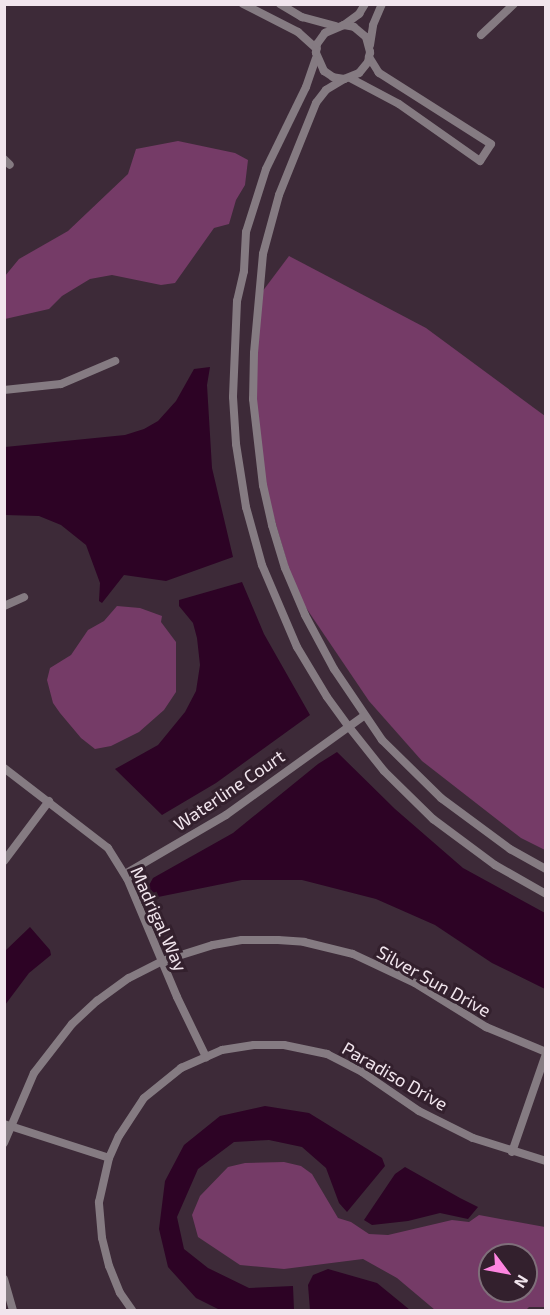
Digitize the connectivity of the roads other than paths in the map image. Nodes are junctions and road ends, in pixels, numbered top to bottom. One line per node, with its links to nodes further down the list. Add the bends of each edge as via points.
1 (243, 4): 9 (street, via 298,32)
2 (280, 4): 6 (street, via 302,17)
3 (365, 4): 6 (street, via 360,14)
4 (382, 4): 8 (street)
5 (514, 4): 7 (street)
6 (340, 26): 8 (street, via 362,33); 9 (street, via 325,33)
7 (481, 35)
8 (369, 47): 10 (street)
9 (317, 53): 11 (street, via 324,71 333,77); 17 (street, via 306,87 266,169 246,231 233,347 233,397 243,489 262,565 297,647)
10 (369, 57): 11 (street, via 363,70); 11 (street, via 379,73 491,144 480,161 399,104)
11 (347, 78): 16 (street, via 326,90 316,103 271,221 263,254 253,399 263,485 285,568 305,615)
12 (116, 361): 13 (street, via 61,384)
13 (4, 390)
14 (24, 597): 15 (street)
15 (4, 606)
16 (364, 716): 17 (street, Waterline Court); 21 (street, via 382,740 441,798 510,849)
17 (348, 727): 22 (street, Waterline Court, via 226,815); 23 (street, via 384,771 433,819 495,865)
18 (4, 768): 19 (street, Madrigal Way)
19 (49, 801): 20 (street); 22 (street, Madrigal Way, via 108,848)
20 (4, 861)
21 (546, 869)
22 (125, 874): 24 (street, Madrigal Way)
23 (546, 894)
24 (162, 961): 25 (street, Silver Sun Drive, via 242,940 278,940 334,949 385,967 486,1027); 26 (street, Madrigal Way); 27 (street, Silver Sun Drive, via 129,978 72,1024 34,1073)
25 (546, 1053): 29 (street)
26 (206, 1057): 29 (street, Paradiso Drive, via 254,1045 284,1045 327,1054 362,1072 419,1111); 30 (street, Paradiso Drive, via 181,1068 144,1098)
27 (7, 1125): 28 (street, Silver Sun Drive); 30 (street)
28 (4, 1143)
29 (512, 1152): 31 (street, Paradiso Drive)
30 (109, 1158): 34 (street, Paradiso Drive, via 99,1202 102,1238 120,1293)
31 (546, 1161)
32 (4, 1279): 33 (street)
33 (13, 1311)
34 (132, 1311)

